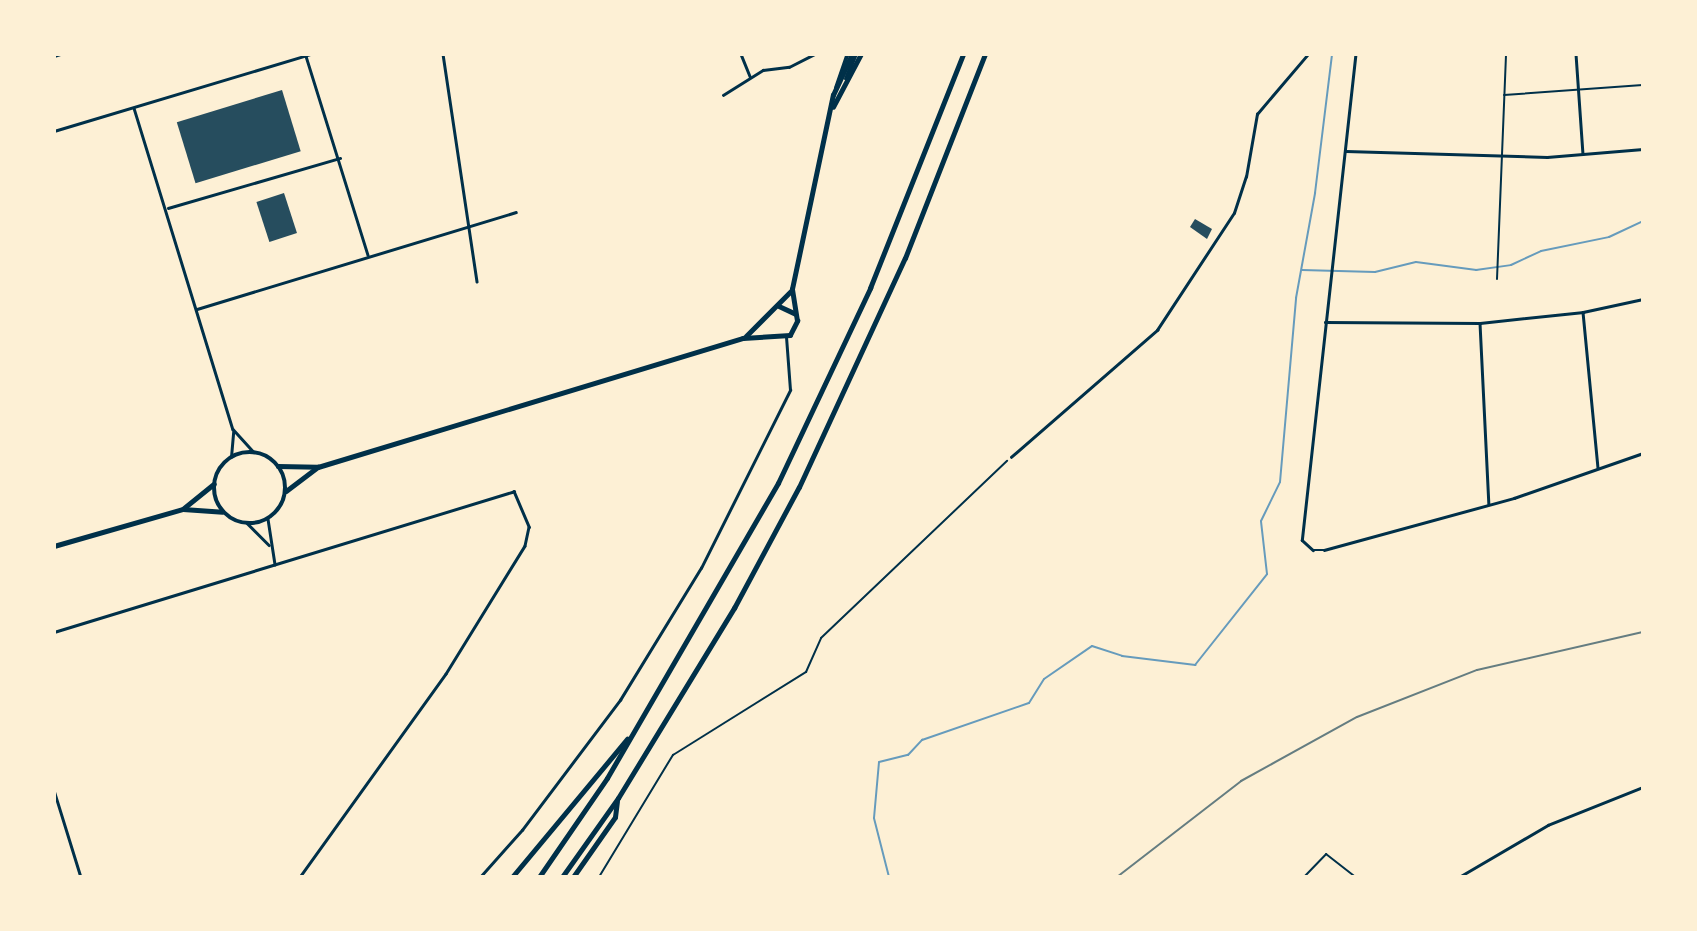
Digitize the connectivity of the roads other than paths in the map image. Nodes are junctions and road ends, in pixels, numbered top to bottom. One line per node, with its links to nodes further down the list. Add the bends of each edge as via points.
1 (60, 54): 13 (street)
2 (443, 54): 29 (street)
3 (741, 54): 14 (street)
4 (815, 54): 14 (street, via 797,64)
5 (855, 54): 20 (main road); 20 (main road, via 836,88)
6 (963, 54): 64 (highway, via 906,201 810,419 760,518)
7 (985, 54): 67 (highway, via 905,258 799,487 740,598)
8 (1308, 54): 49 (street, via 1257,114 1246,177 1234,213 1157,330)
9 (1506, 54): 18 (street)
10 (1576, 54): 16 (street)
11 (308, 55): 19 (street); 26 (street)
12 (1357, 55): 23 (street)
13 (54, 56)
14 (751, 76): 17 (street)
15 (1643, 85): 16 (street)
16 (1578, 93): 18 (street); 24 (street)
17 (723, 94)
18 (1504, 95): 25 (street)
19 (134, 108): 21 (street); 27 (street)
20 (831, 111): 33 (main road)
21 (54, 131)
22 (1643, 149): 24 (street)
23 (1345, 151): 25 (street); 40 (street)
24 (1583, 155): 25 (street)
25 (1502, 156): 31 (street)
26 (340, 158): 27 (street); 30 (street)
27 (167, 208): 36 (street)
28 (516, 212): 29 (street)
29 (469, 225): 30 (street); 32 (street)
30 (368, 255): 36 (street)
31 (1497, 279)
32 (477, 281)
33 (792, 289): 35 (main road); 38 (main road)
34 (1643, 299): 37 (street)
35 (779, 306): 38 (main road); 39 (main road)
36 (197, 309): 45 (street)
37 (1583, 312): 41 (street); 52 (street)
38 (794, 313): 43 (main road, via 795,329)
39 (766, 317): 42 (main road); 44 (main road)
40 (1325, 321): 41 (street); 55 (street, via 1301,535 1309,547 1324,550)
41 (1480, 323): 55 (street)
42 (770, 334): 43 (main road); 44 (main road)
43 (786, 337): 71 (street, via 790,390 701,568 620,700 522,830)
44 (743, 338): 51 (main road)
45 (233, 429): 46 (street); 48 (street)
46 (254, 452): 48 (main road); 50 (main road)
47 (1643, 453): 52 (street)
48 (231, 457): 53 (main road)
49 (1011, 457)
50 (278, 466): 51 (main road); 54 (main road)
51 (318, 467): 54 (main road)
52 (1598, 467): 55 (street)
53 (214, 484): 56 (main road); 57 (main road)
54 (286, 491): 58 (main road, via 278,510)
55 (1489, 504)
56 (183, 509): 57 (main road); 61 (main road)
57 (224, 512): 59 (main road)
58 (268, 519): 59 (main road); 60 (street)
59 (247, 523): 60 (street)
60 (269, 545): 62 (street)
61 (54, 546)
62 (275, 564): 63 (street); 70 (street, via 514,491 528,527 525,546 446,674)
63 (54, 632)
64 (634, 732): 72 (highway); 73 (highway)
65 (1643, 787): 77 (street, via 1548,825)
66 (54, 790): 69 (street)
67 (618, 798): 74 (highway); 75 (highway, via 615,817)
68 (1307, 876): 76 (street, via 1326,854)
69 (81, 877)
70 (300, 877)
71 (480, 877)
72 (512, 877)
73 (540, 877)
74 (562, 877)
75 (573, 877)
76 (1355, 877)
77 (1459, 877)

